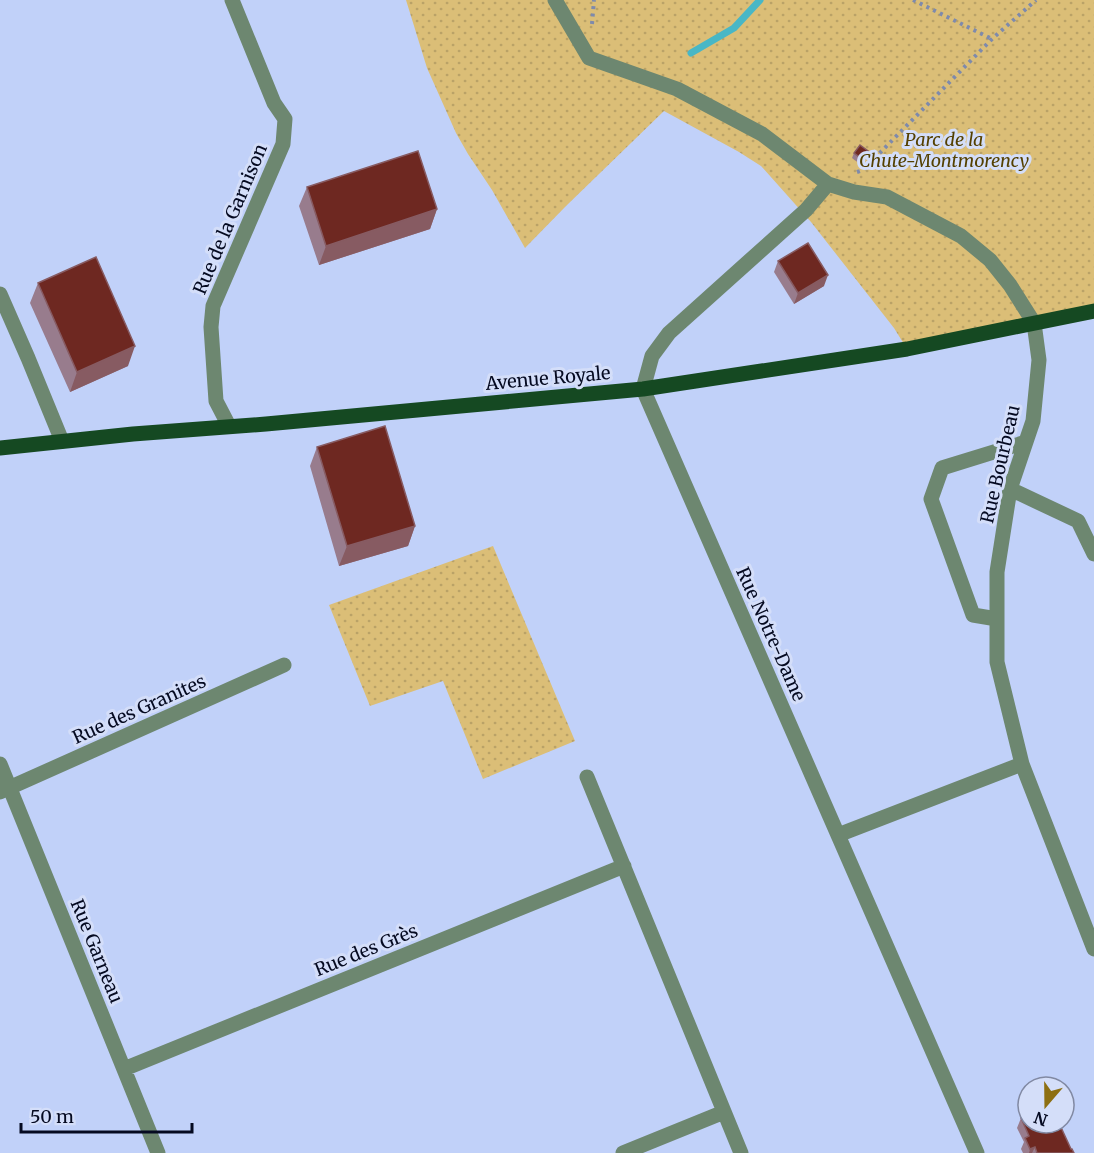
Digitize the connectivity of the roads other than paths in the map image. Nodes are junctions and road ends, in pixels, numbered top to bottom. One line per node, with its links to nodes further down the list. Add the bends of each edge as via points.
1 (232, 0): 8 (street, Rue de la Garnison, via 274,103 285,118 283,144 213,306 216,401)
2 (555, 0): 3 (street, via 589,58 677,89 734,119 762,134)
3 (828, 184): 6 (street, Rue Bourbeau, via 887,197 961,236 990,260); 7 (street, via 806,210 669,333 652,356)
4 (0, 294): 9 (street)
5 (1094, 311): 6 (main road, Avenue Royale)
6 (1034, 323): 7 (main road, Avenue Royale, via 907,349); 10 (street, Rue Bourbeau, via 1039,360 1033,421)
7 (643, 389): 8 (main road, Avenue Royale); 20 (street, Rue Notre-Dame)
8 (229, 426): 9 (main road, Avenue Royale)
9 (62, 441): 11 (main road, Avenue Royale)
10 (1026, 442): 12 (street, Rue Bourbeau); 14 (street, via 942,468 931,499 973,615)
11 (0, 448)
12 (1010, 489): 13 (street, via 1078,521); 14 (street, Rue Bourbeau, via 997,572)
13 (1094, 554)
14 (997, 619): 17 (street, Rue Bourbeau, via 997,662)
15 (284, 665): 19 (street, Rue des Granites)
16 (0, 764): 19 (street, Rue Garneau)
17 (1022, 764): 20 (street); 22 (street, Rue Bourbeau)
18 (587, 777): 21 (street)
19 (5, 790): 23 (street, Rue Garneau)
20 (838, 835): 28 (street, Rue Notre-Dame)
21 (624, 866): 23 (street, Rue des Grès); 24 (street)
22 (1094, 949)
23 (124, 1069): 25 (street, Rue Garneau)
24 (724, 1112): 26 (street); 27 (street)
25 (158, 1153)
26 (623, 1153)
27 (741, 1153)
28 (977, 1153)

